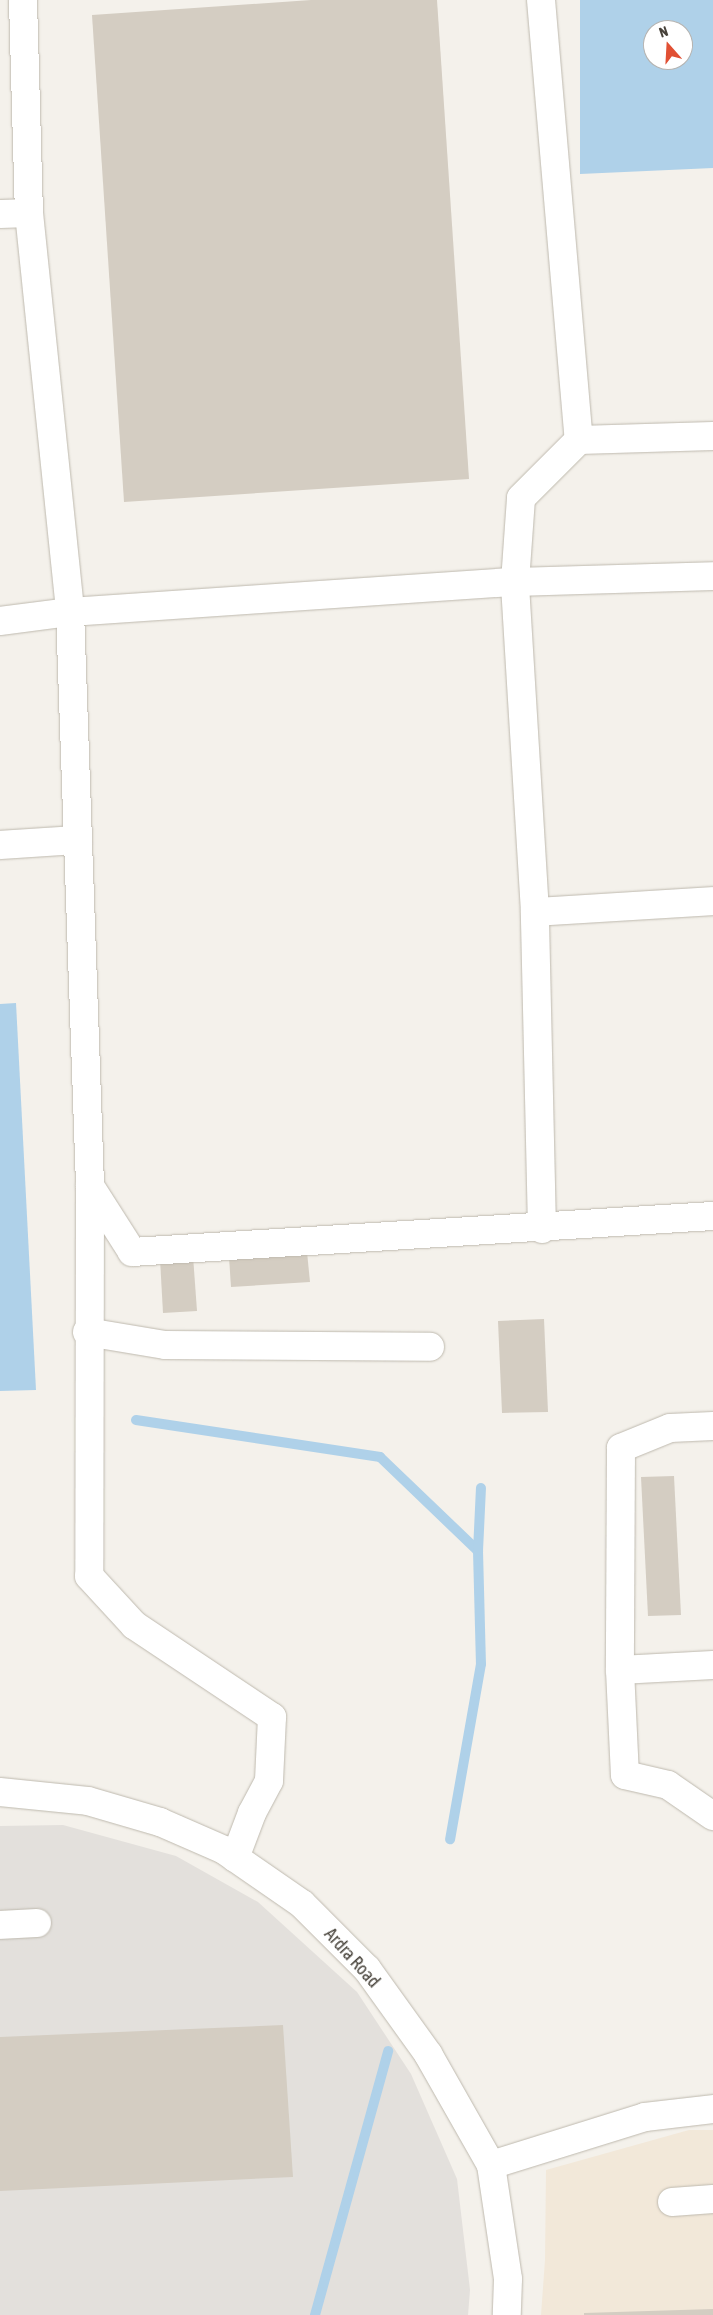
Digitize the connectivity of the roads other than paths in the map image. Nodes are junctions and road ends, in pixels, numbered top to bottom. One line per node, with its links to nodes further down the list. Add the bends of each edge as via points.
1 (22, 0): 3 (street)
2 (541, 0): 6 (street)
3 (29, 213): 4 (street); 9 (street)
4 (0, 214)
5 (713, 436): 6 (street)
6 (579, 440): 8 (street, via 522,498)
7 (713, 576): 8 (street)
8 (515, 582): 9 (street); 14 (street)
9 (70, 612): 10 (street); 11 (street)
10 (0, 621)
11 (78, 840): 12 (street); 15 (street)
12 (0, 845)
13 (713, 902): 14 (street)
14 (535, 912): 17 (street)
15 (90, 1186): 17 (street, via 132,1252); 18 (street)
16 (713, 1216): 17 (street)
17 (542, 1229)
18 (87, 1332): 19 (street, via 166,1344); 25 (street, via 89,1576 134,1625 272,1717 269,1781 252,1812)
19 (430, 1347)
20 (713, 1426): 22 (street, via 670,1428 621,1448)
21 (713, 1665): 22 (street)
22 (620, 1670): 24 (street, via 625,1775 668,1785)
23 (0, 1792): 25 (street, Ardra Road, via 88,1801 160,1822)
24 (713, 1816)
25 (235, 1858): 29 (street, Ardra Road, via 302,1904 367,1969 428,2054)
26 (37, 1923): 27 (street)
27 (0, 1925)
28 (713, 2109): 29 (street, via 645,2117)
29 (491, 2166): 32 (street, Ardra Road, via 508,2279)
30 (713, 2199): 31 (street)
31 (672, 2202)
32 (507, 2315)

